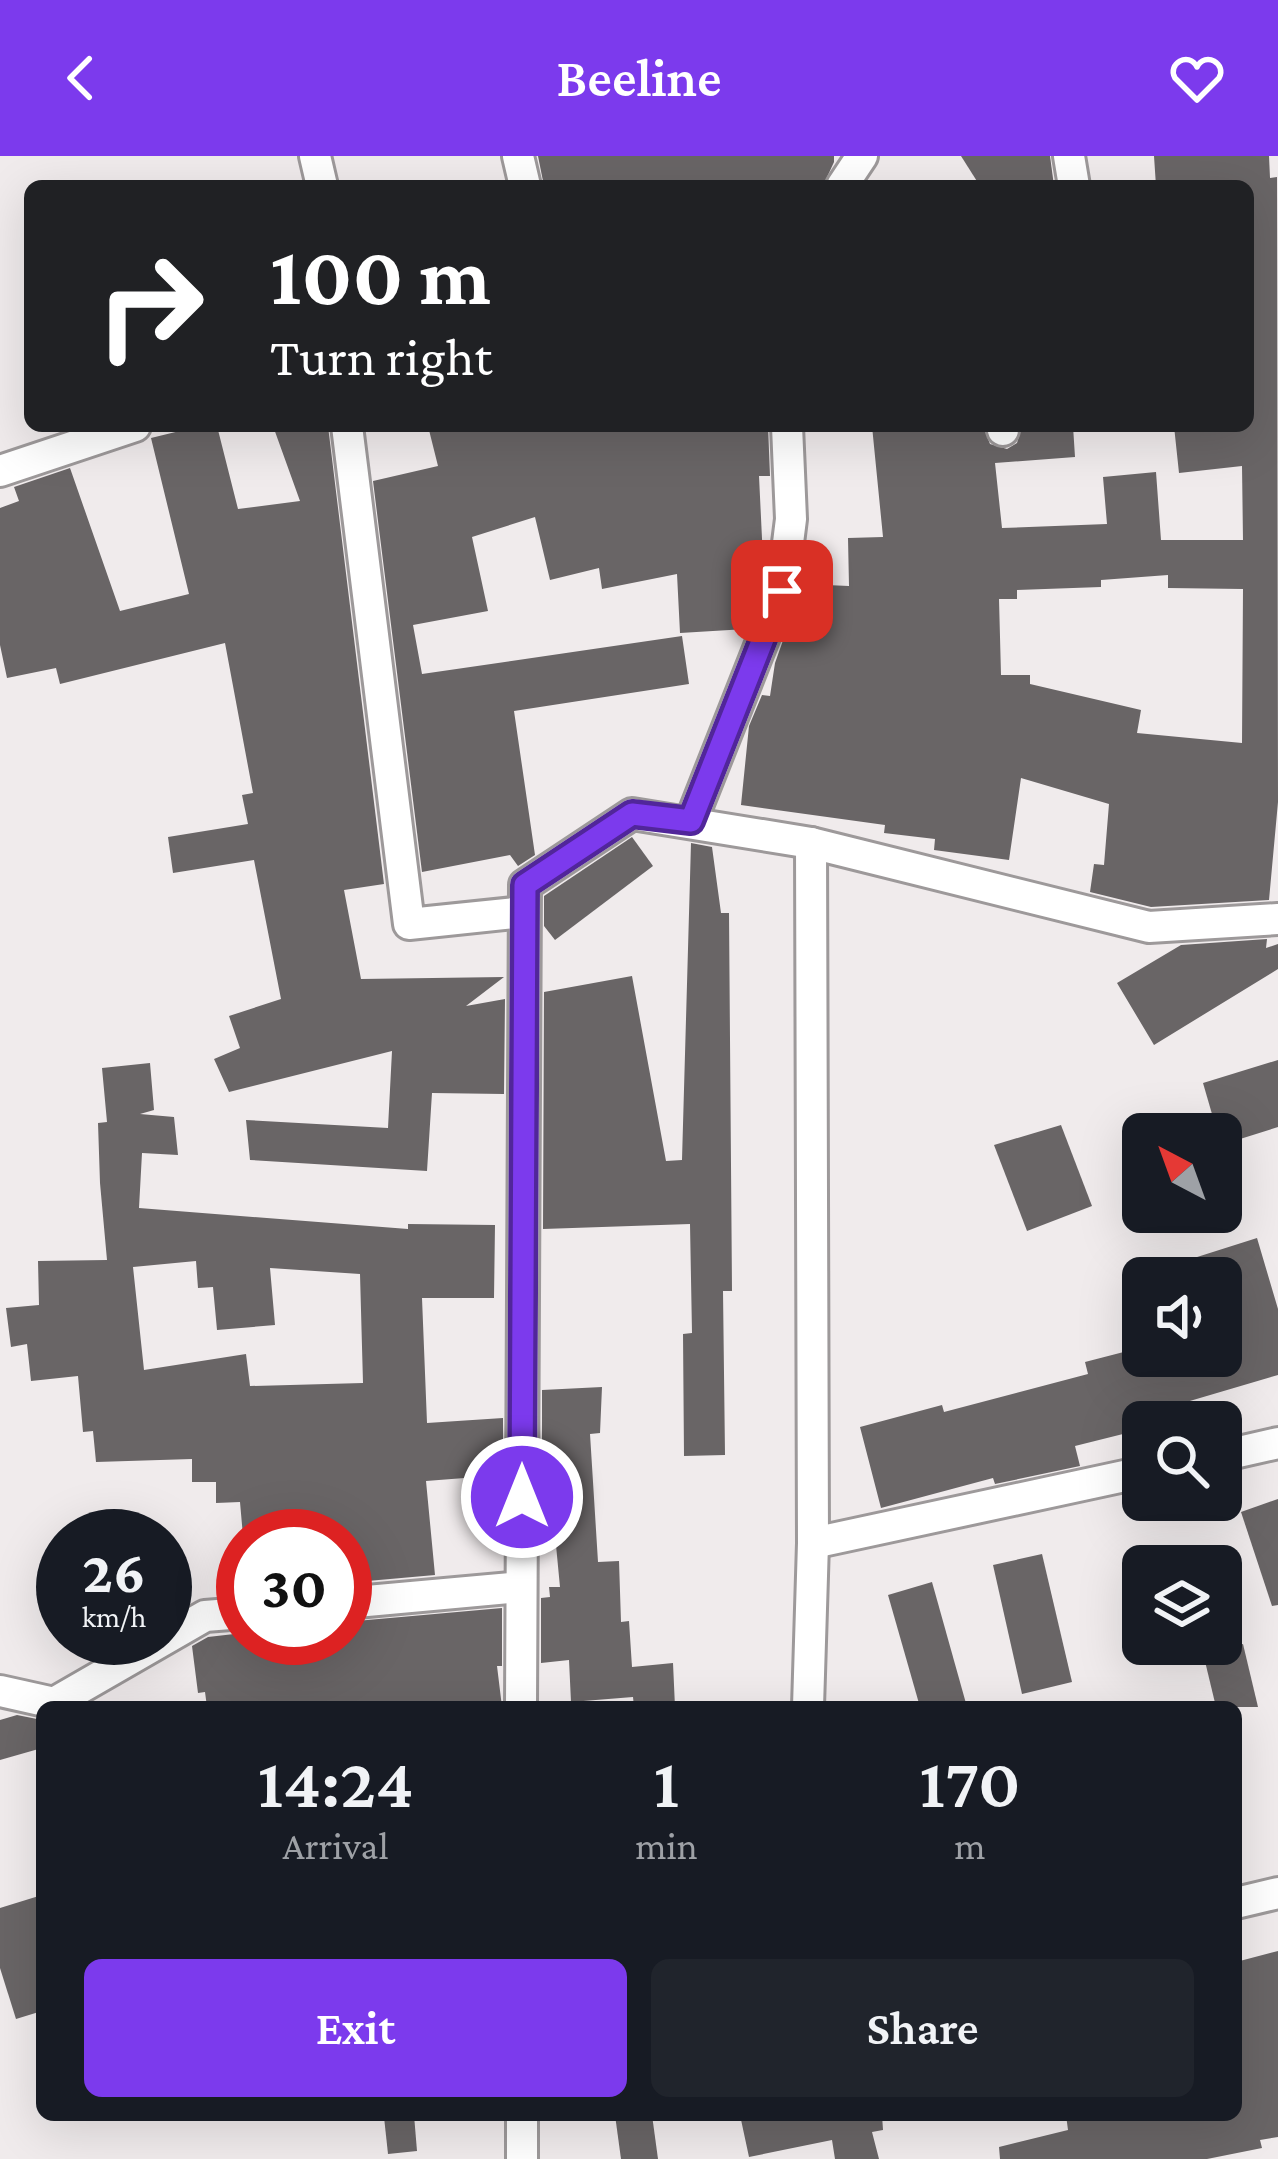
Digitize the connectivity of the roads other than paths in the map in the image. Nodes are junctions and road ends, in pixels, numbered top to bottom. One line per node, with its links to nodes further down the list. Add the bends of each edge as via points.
1 (117, 432): 4 (street)
2 (348, 432): 7 (street, via 409,924)
3 (788, 432): 5 (street, via 791,520 782,591)
4 (0, 471)
5 (691, 821): 6 (street); 7 (street, via 632,814 525,885)
6 (812, 843): 8 (street, via 1149,927); 12 (street)
7 (524, 912): 13 (street)
8 (1278, 919)
9 (1278, 1442): 10 (street)
10 (1242, 1451)
11 (1122, 1477): 12 (street)
12 (813, 1543): 20 (street)
13 (521, 1587): 14 (street); 19 (street)
14 (372, 1601)
15 (216, 1615): 18 (street)
16 (0, 1690): 17 (street)
17 (46, 1701)
18 (57, 1701)
19 (521, 1701)
20 (808, 1701)
21 (1278, 1893): 22 (street)
22 (1242, 1902)
23 (522, 2121): 24 (street)
24 (522, 2159)

